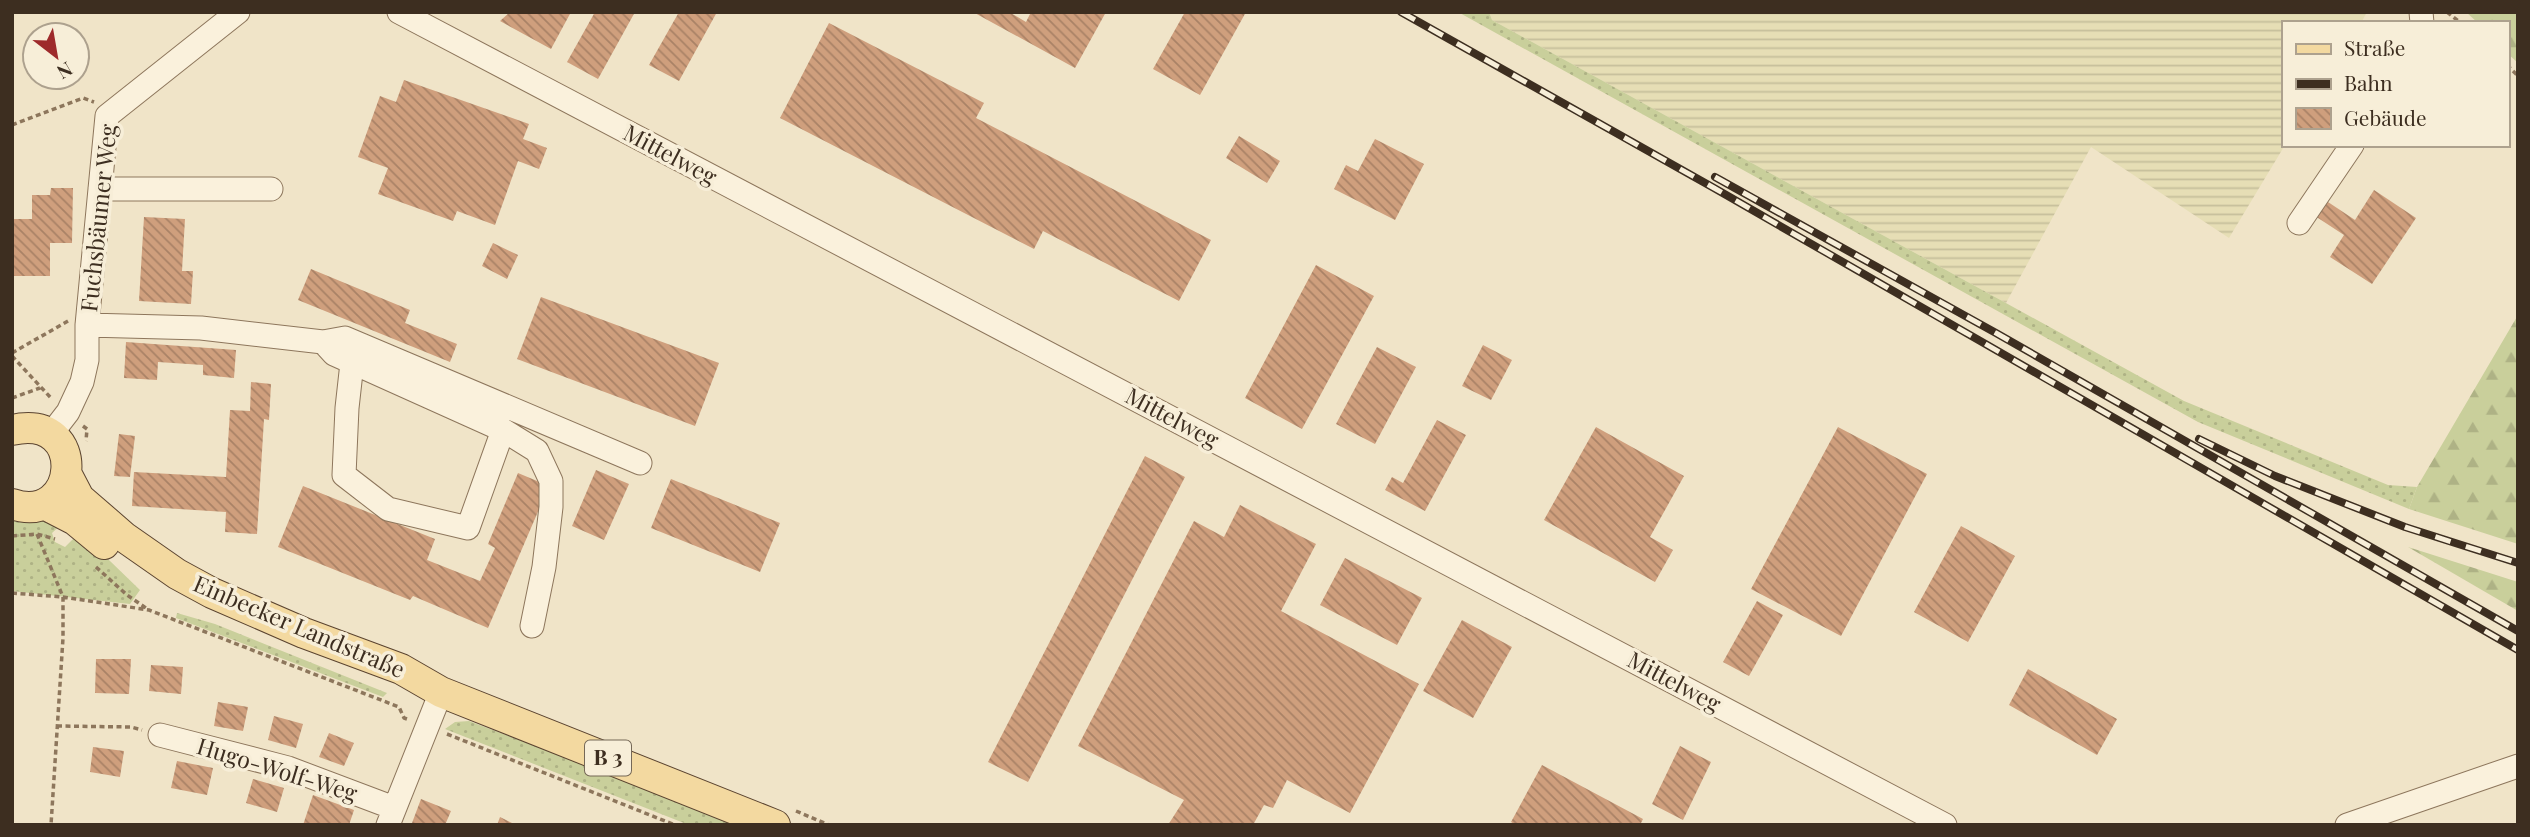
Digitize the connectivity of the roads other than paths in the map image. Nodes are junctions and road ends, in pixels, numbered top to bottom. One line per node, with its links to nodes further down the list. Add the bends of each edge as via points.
1 (238, 12): 4 (street, Fuchsbäumer Weg, via 107,116)
2 (399, 12): 23 (street, Mittelweg)
3 (2351, 147): 6 (street)
4 (100, 189): 5 (street); 7 (street, Fuchsbäumer Weg)
5 (271, 189)
6 (2299, 223)
7 (88, 318): 8 (street); 12 (street, Fuchsbäumer Weg, via 82,382)
8 (323, 342): 9 (street); 13 (street, via 345,338)
9 (352, 363): 11 (street); 11 (street, via 344,475 388,509 468,527)
10 (12, 429): 12 (main road, via 39,428)
11 (503, 430): 17 (street, via 537,451 551,481 544,567)
12 (51, 434): 14 (main road, Einbecker Landstraße, via 65,453)
13 (640, 463)
14 (67, 475): 16 (main road, via 58,492); 18 (main road, Einbecker Landstraße / B 3, via 79,498 177,574 304,633 401,669)
15 (12, 504): 16 (main road)
16 (44, 504): 18 (main road, Einbecker Landstraße / B 3, via 75,520 131,566 203,611 393,687)
17 (532, 626)
18 (441, 692): 21 (street); 22 (main road, Einbecker Landstraße / B 3)
19 (160, 735): 21 (street, Hugo-Wolf-Weg, via 288,768)
20 (2518, 766): 24 (street)
21 (391, 816)
22 (783, 817)
23 (1945, 825)
24 (2347, 825)

